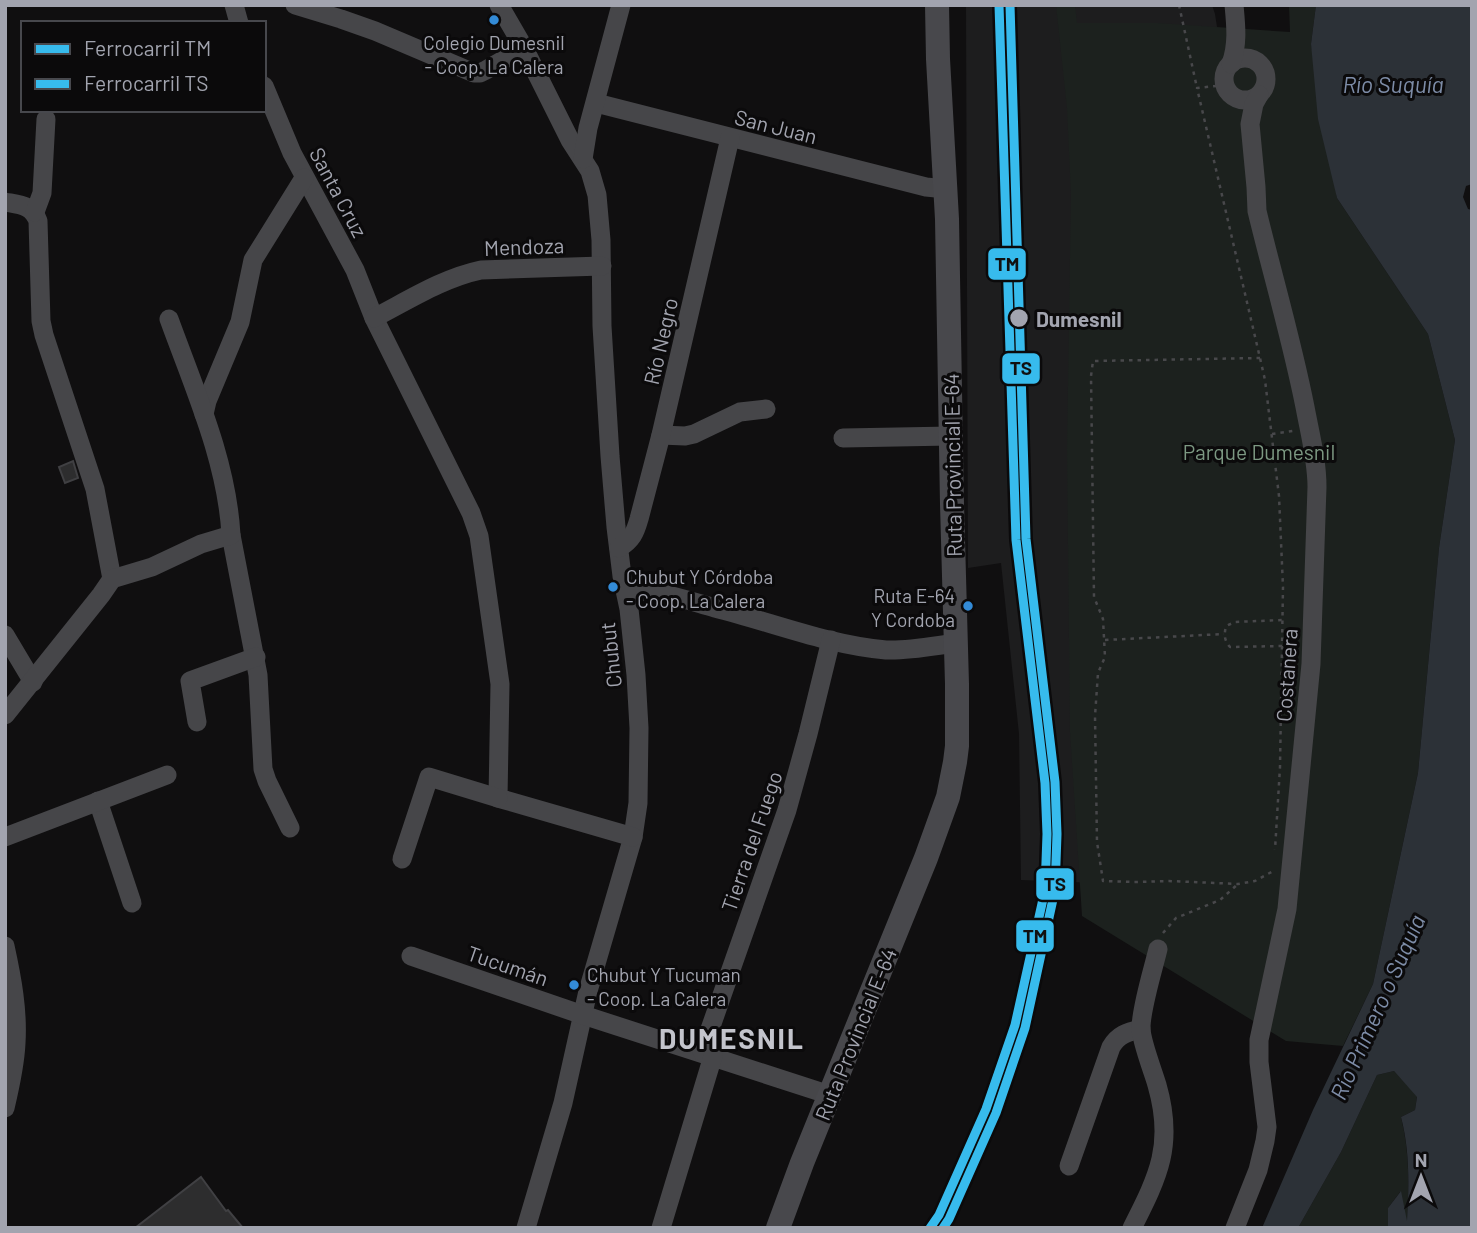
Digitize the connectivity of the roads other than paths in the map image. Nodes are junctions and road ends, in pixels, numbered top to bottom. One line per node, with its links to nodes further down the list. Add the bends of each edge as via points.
1 (295, 5): 7 (street, via 375,31 474,73)
2 (499, 5): 7 (street, Chubut)
3 (621, 5): 13 (street)
4 (937, 5): 19 (main road, Ruta Provincial E-64)
5 (1234, 5): 6 (street, Costanera)
6 (1237, 33): 8 (street, Costanera); 9 (street, Costanera)
7 (524, 48): 17 (street, Chubut)
8 (1252, 60): 9 (street); 12 (street, Costanera, via 1265,73)
9 (1231, 64): 11 (street, Costanera, via 1225,71)
10 (266, 91): 18 (street, Santa Cruz)
11 (1230, 91): 12 (street, via 1239,99); 15 (street, Costanera)
12 (1259, 95): 15 (street, Costanera)
13 (596, 103): 16 (street, San Juan); 17 (street)
14 (46, 119): 21 (street, via 43,193)
15 (1250, 124): 62 (street, Costanera, via 1257,211 1296,362 1317,469 1307,710 1286,909 1259,1040 1265,1141)
16 (730, 138): 19 (street, San Juan); 27 (street, Río Negro)
17 (583, 159): 22 (street, Chubut, via 597,195)
18 (304, 178): 23 (street, Santa Cruz, via 355,270); 26 (street, via 253,260 240,322)
19 (946, 189): 28 (main road, Ruta Provincial E-64)
20 (5, 202): 21 (street)
21 (35, 212): 32 (street, via 41,321 95,489)
22 (602, 266): 23 (street, Mendoza, via 470,272); 31 (street, Chubut, via 603,345)
23 (374, 318): 42 (street, Santa Cruz, via 479,536 500,684)
24 (169, 319): 26 (street)
25 (766, 409): 27 (street, via 740,412 694,434)
26 (204, 414): 30 (street, via 225,488)
27 (661, 435): 31 (street, Río Negro, via 635,531)
28 (951, 436): 29 (street); 36 (main road, Ruta Provincial E-64)
29 (843, 438)
30 (231, 535): 32 (street); 37 (street)
31 (619, 548): 33 (street, Chubut)
32 (113, 579): 38 (street)
33 (626, 592): 35 (street, via 646,590); 45 (street, Chubut, via 639,740)
34 (5, 635): 38 (street)
35 (831, 640): 36 (street, via 886,650); 54 (street, Tierra del Fuego, via 787,810)
36 (956, 643): 55 (main road, Ruta Provincial E-64, via 957,746 948,797)
37 (256, 657): 40 (street, via 190,681); 44 (street, via 263,769)
38 (33, 682): 39 (street)
39 (5, 715)
40 (197, 722)
41 (167, 775): 43 (street)
42 (498, 799): 45 (street); 47 (street, via 429,777)
43 (98, 801): 46 (street); 48 (street)
44 (290, 828)
45 (633, 836): 52 (street, Chubut)
46 (5, 837)
47 (402, 859)
48 (132, 903)
49 (5, 946): 56 (street, via 13,982 16,1044)
50 (1158, 949): 53 (street)
51 (411, 956): 52 (street, Tucumán)
52 (583, 1015): 54 (street, Tucumán); 58 (street, Chubut)
53 (1141, 1029): 57 (street, via 1125,1033 1111,1047); 61 (street, via 1165,1130 1159,1169)
54 (708, 1054): 55 (street, Tucumán); 59 (street, Tierra del Fuego)
55 (830, 1095): 60 (main road, Ruta Provincial E-64)
56 (5, 1108)
57 (1069, 1167)
58 (527, 1228)
59 (661, 1228)
60 (778, 1228)
61 (1132, 1228)
62 (1235, 1228)

